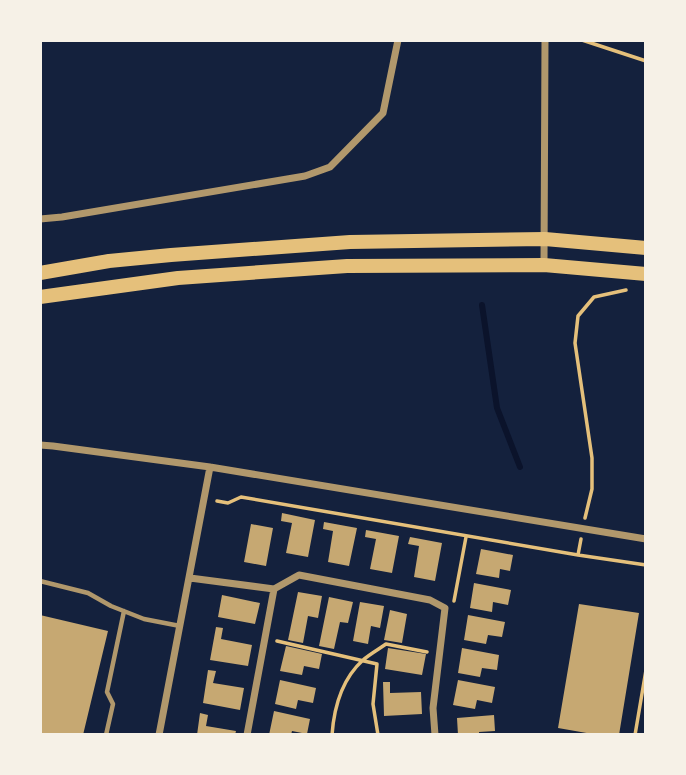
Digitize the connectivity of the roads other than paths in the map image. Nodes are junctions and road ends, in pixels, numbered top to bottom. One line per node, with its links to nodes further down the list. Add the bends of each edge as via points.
1 (398, 40): 3 (street, via 383,113 330,167 306,176)
2 (545, 40): 4 (street)
3 (40, 219)
4 (545, 239): 5 (main road); 6 (street); 7 (main road, via 350,242 159,256)
5 (646, 248)
6 (544, 265): 8 (main road); 9 (main road, via 347,266 178,278)
7 (40, 273)
8 (646, 274)
9 (40, 297)
10 (40, 445): 11 (street)
11 (210, 467): 12 (street); 13 (street)
12 (646, 539)
13 (190, 578): 15 (street); 17 (street)
14 (40, 581): 16 (lane, via 88,593)
15 (274, 589): 20 (street); 21 (street, via 299,575 430,600 445,608 433,708)
16 (124, 611): 17 (lane); 18 (lane, via 107,692 113,704)
17 (181, 626): 19 (street)
18 (106, 735)
19 (159, 735)
20 (247, 735)
21 (435, 735)

